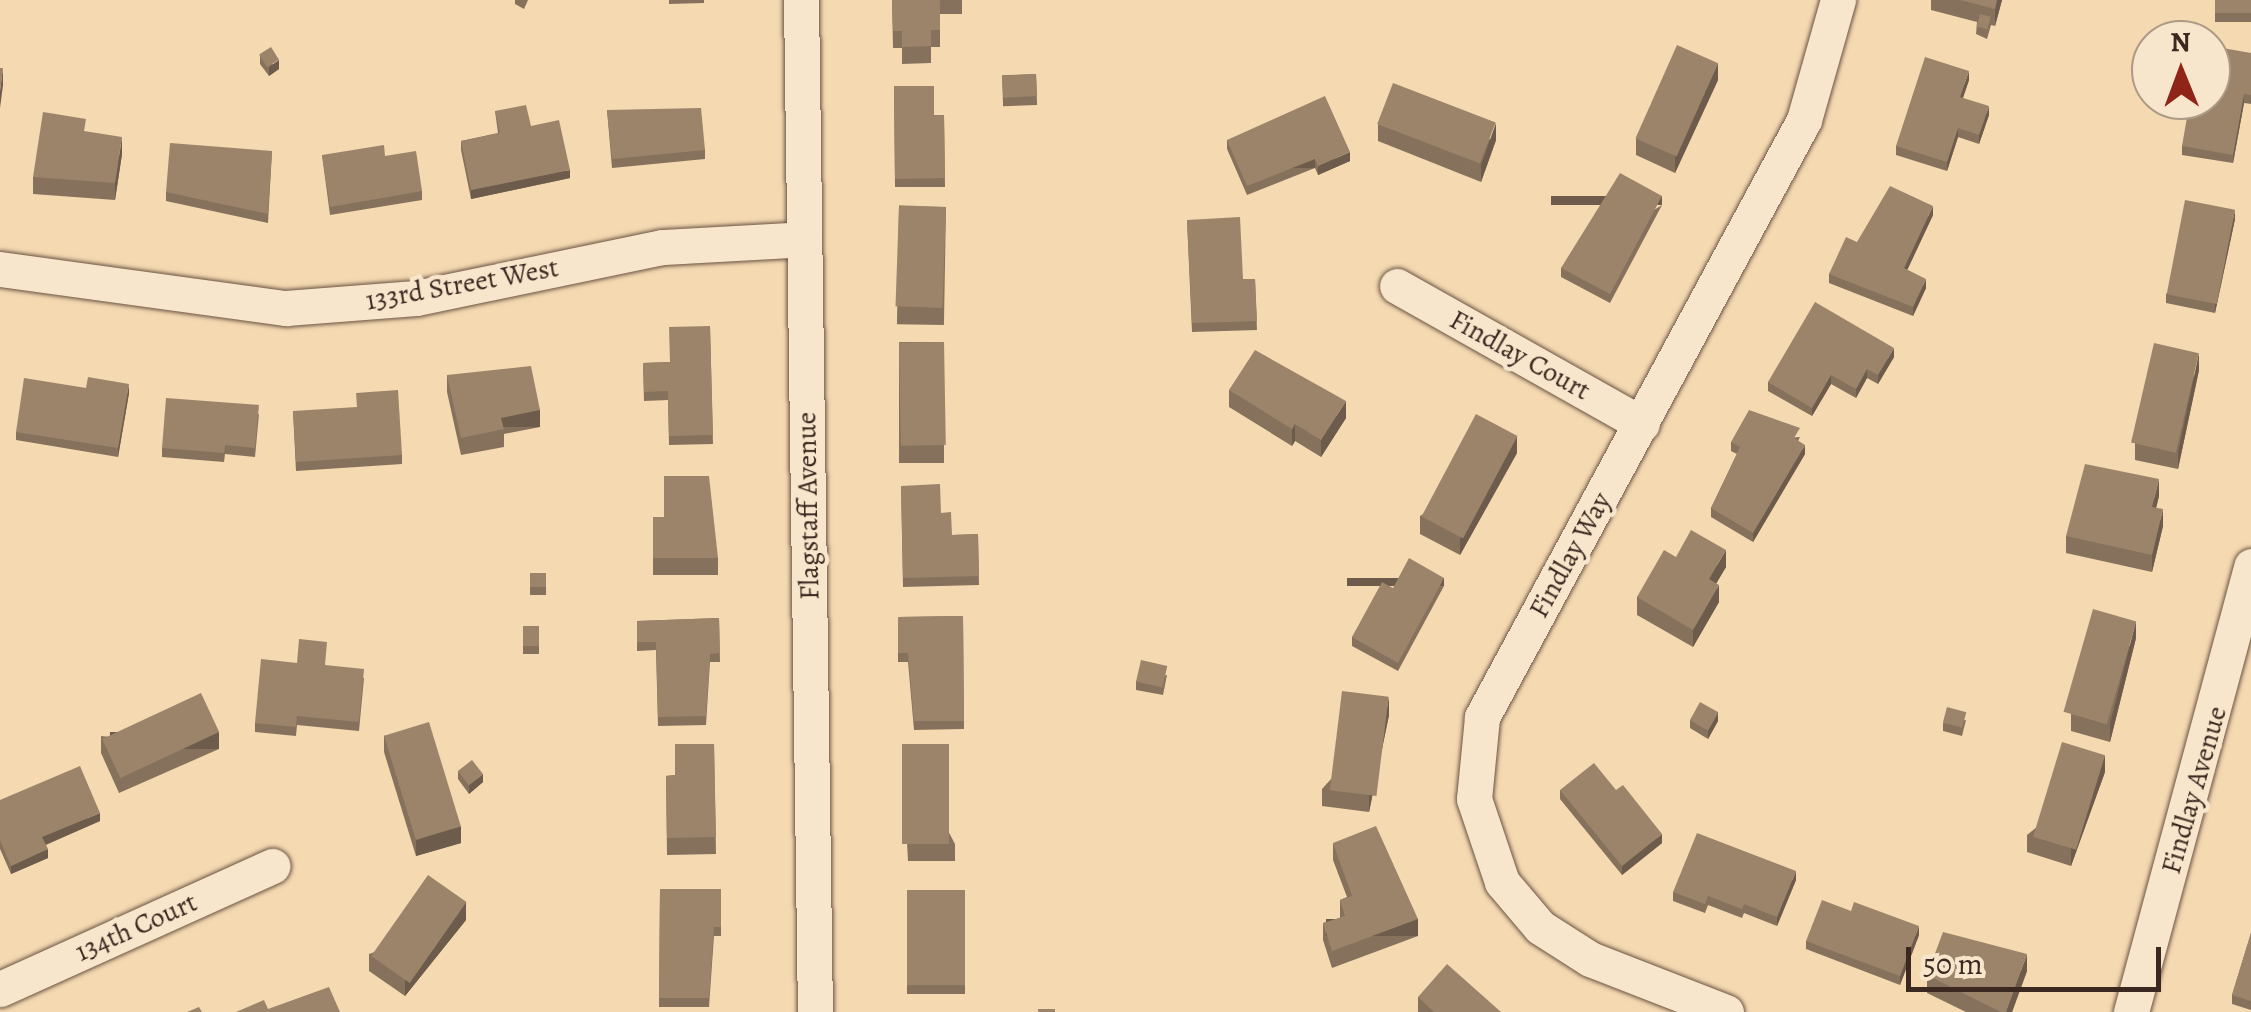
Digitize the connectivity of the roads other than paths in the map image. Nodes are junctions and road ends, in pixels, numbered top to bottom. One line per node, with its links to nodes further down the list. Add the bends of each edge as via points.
1 (801, 0): 3 (street, Flagstaff Avenue)
2 (1838, 0): 6 (street, Findlay Way, via 1804,120)
3 (804, 239): 4 (street, 133rd Street West, via 663,247 416,298 286,308); 10 (street, Flagstaff Avenue)
4 (0, 269)
5 (1396, 286): 6 (street, Findlay Court)
6 (1642, 424): 11 (street, Findlay Way, via 1482,717 1474,799 1502,882 1540,928 1590,960)
7 (2251, 566): 12 (street, Findlay Avenue)
8 (272, 866): 9 (street, 134th Court)
9 (0, 989)
10 (815, 1012)
11 (1726, 1012)
12 (2130, 1012)

